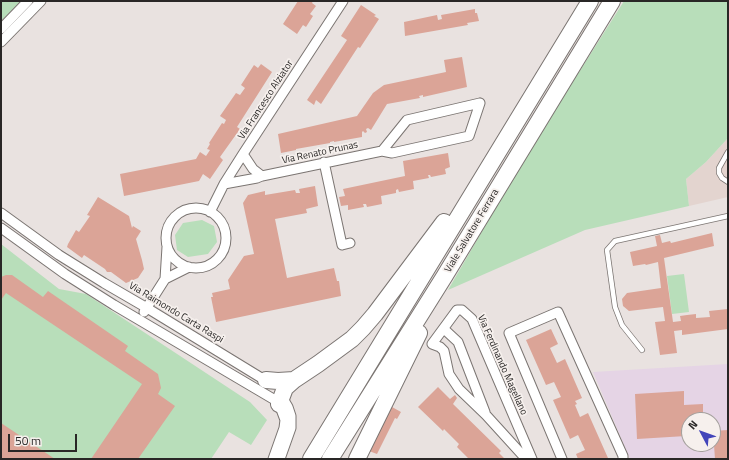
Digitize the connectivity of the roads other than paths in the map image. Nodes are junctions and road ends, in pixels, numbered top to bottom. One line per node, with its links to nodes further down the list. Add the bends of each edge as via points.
1 (28, 1): 6 (street)
2 (40, 1): 7 (street)
3 (344, 1): 10 (street, Via Francesco Alziator)
4 (612, 1): 23 (highway, Viale Salvatore Ferrara)
5 (586, 5): 15 (highway, Viale Salvatore Ferrara)
6 (1, 28)
7 (1, 42)
8 (382, 151): 8 (street, Via Renato Prunas, via 392,153 469,136 480,103 407,120); 11 (street, Via Renato Prunas)
9 (728, 152): 13 (lane, via 719,168 722,178)
10 (243, 154): 12 (street, via 253,169); 14 (street, Via Francesco Alziator)
11 (324, 162): 12 (street, Via Renato Prunas); 20 (street, via 342,245)
12 (262, 176): 14 (street, Via Renato Prunas)
13 (728, 182)
14 (224, 184): 17 (street, Via Francesco Alziator)
15 (465, 206): 30 (highway, via 452,211 363,328 352,339); 34 (highway, Viale Salvatore Ferrara)
16 (1, 212): 25 (street, Via Raimondo Carta Raspi, via 59,255)
17 (210, 212): 21 (street, via 195,208 181,213 170,223 167,230); 22 (street, via 224,228 223,250 208,266)
18 (728, 216): 28 (lane, via 614,241 607,250 615,307 622,325)
19 (1, 228): 26 (street, via 65,274)
20 (350, 243)
21 (167, 245): 22 (street, via 174,258); 24 (street)
22 (189, 267): 24 (street)
23 (444, 277): 35 (highway, Viale Salvatore Ferrara); 36 (highway, via 442,288)
24 (165, 279): 25 (street)
25 (147, 308): 26 (street); 29 (street, Via Raimondo Carta Raspi)
26 (139, 319): 31 (street)
27 (444, 329): 32 (street, via 458,342); 32 (street, Via Ferdinando Magellano, via 432,344 444,351 449,374 459,389); 38 (street, Via Ferdinando Magellano, via 457,310 462,310 472,319)
28 (642, 350)
29 (266, 380): 30 (highway); 31 (street, Via Raimondo Carta Raspi)
30 (294, 380): 31 (highway, via 285,388)
31 (281, 401): 33 (street, Via Raimondo Carta Raspi, via 285,424); 33 (street, Via Raimondo Carta Raspi, via 289,411 291,428)
32 (486, 415): 37 (street, Via Ferdinando Magellano)
33 (273, 459)
34 (311, 459)
35 (330, 459)
36 (357, 459)
37 (526, 459)
38 (532, 459)
39 (562, 459): 40 (street, Via Ferdinando Magellano, via 509,333 558,312)
40 (623, 459)

